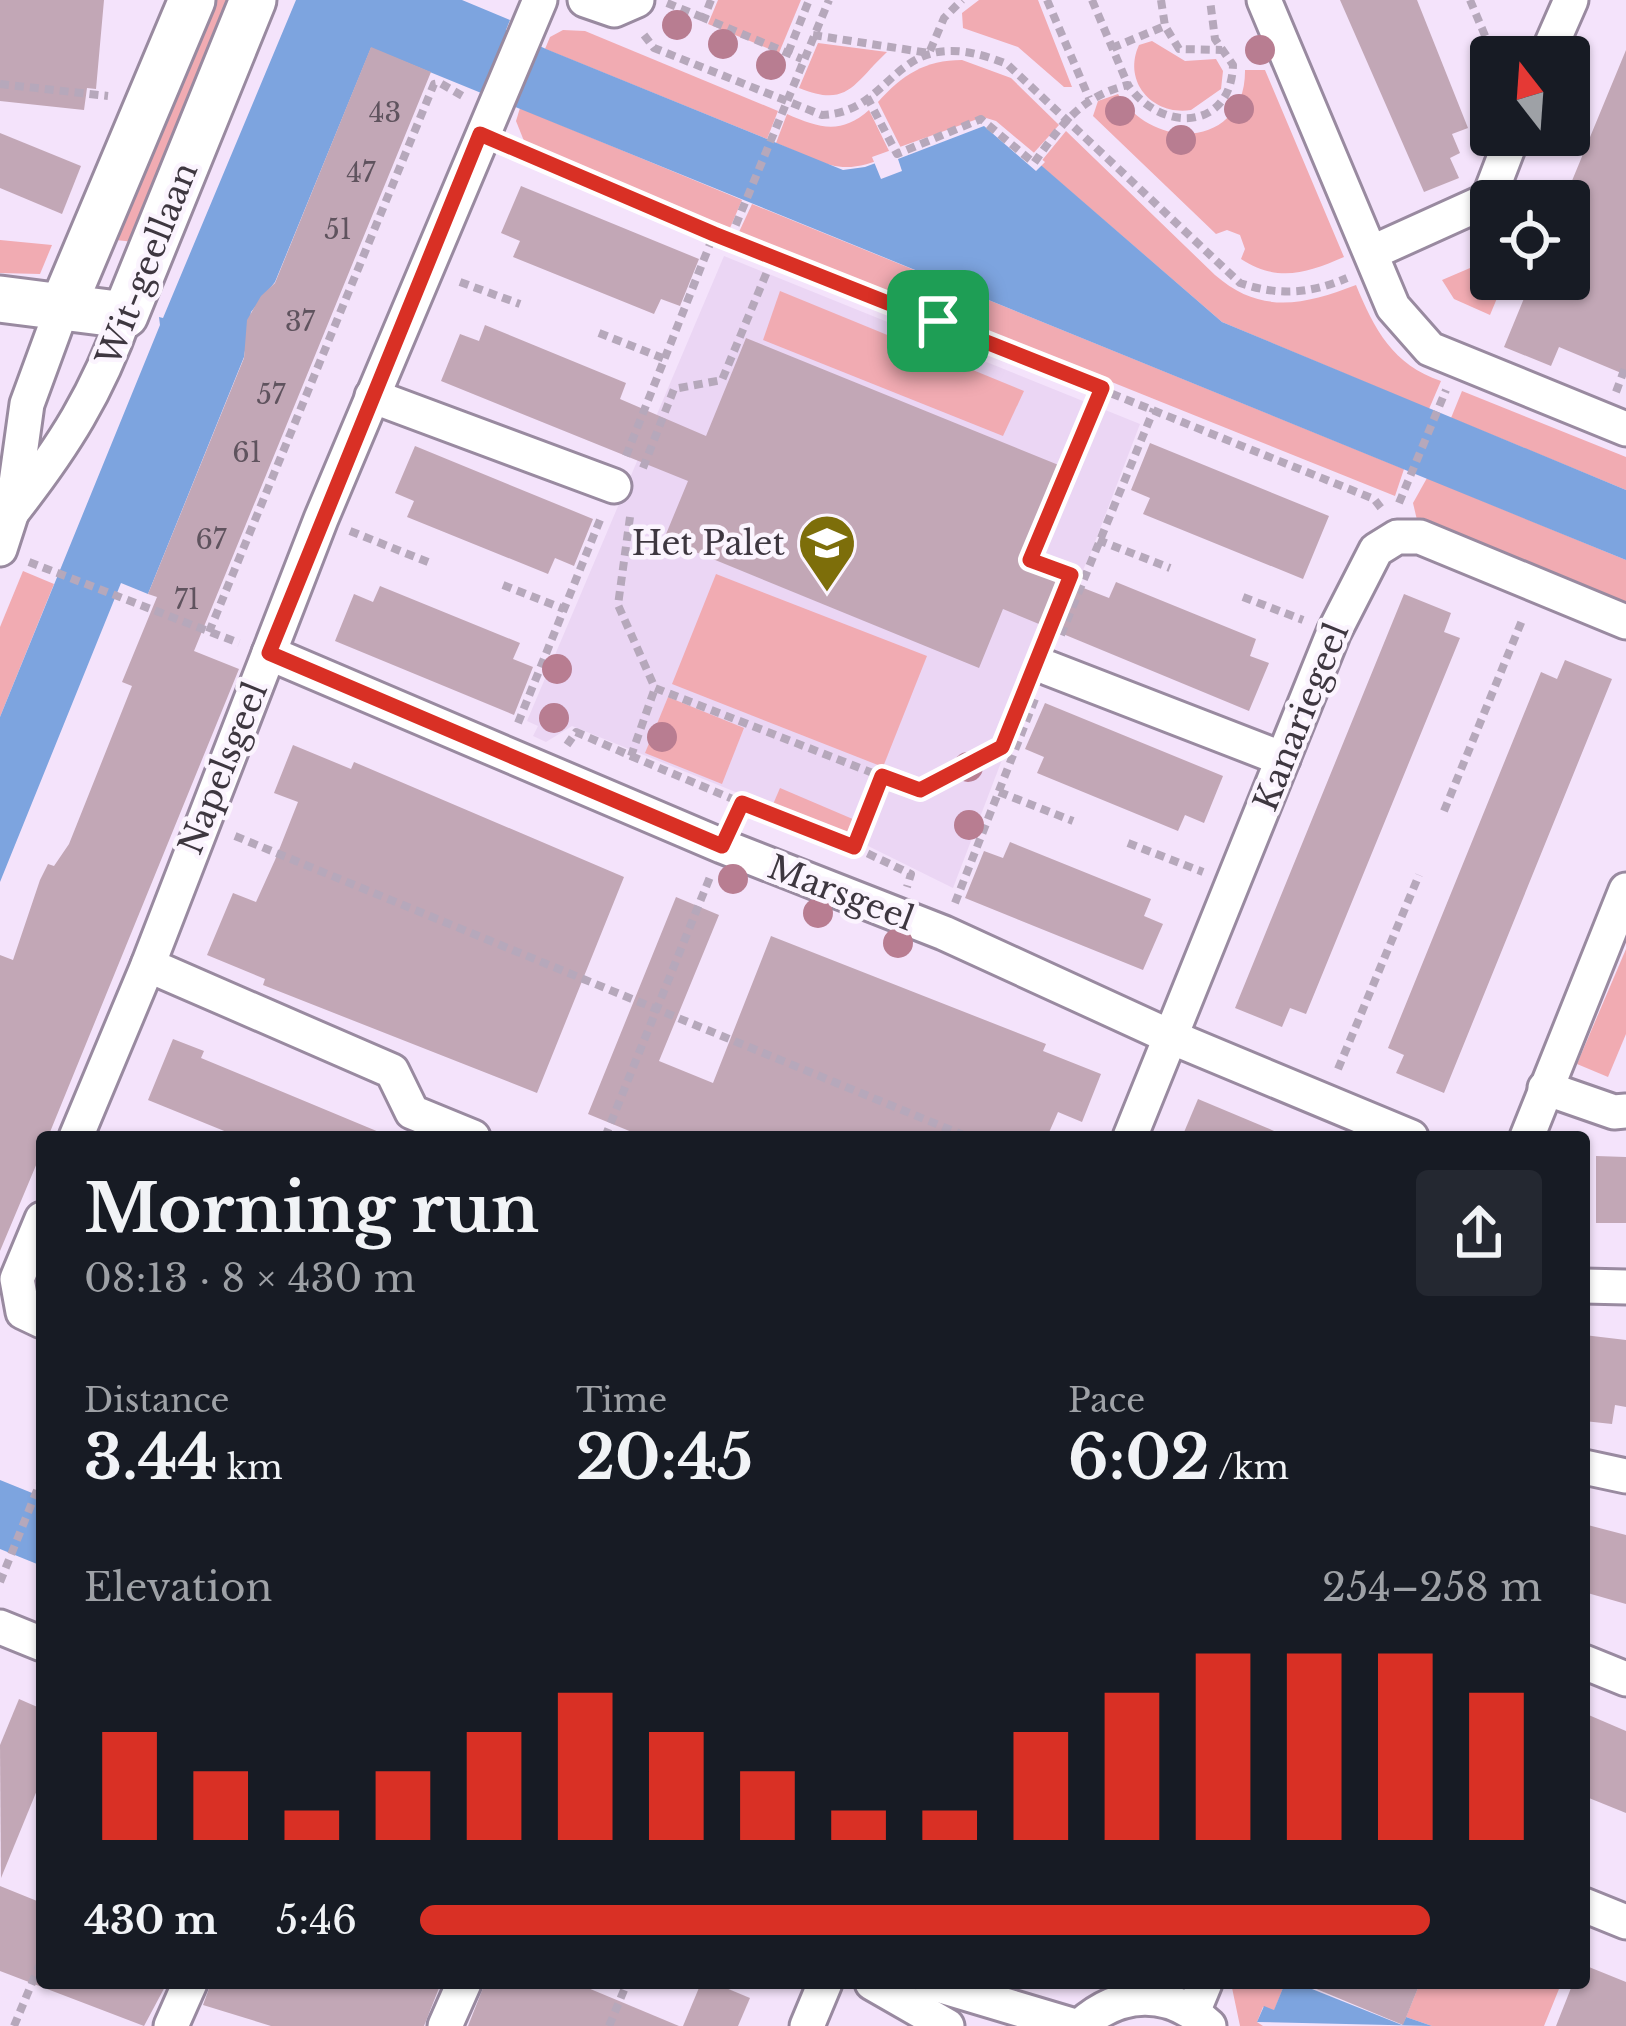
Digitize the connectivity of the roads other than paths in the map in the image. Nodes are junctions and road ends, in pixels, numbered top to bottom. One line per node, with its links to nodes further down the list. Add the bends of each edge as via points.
1 (192, 0): 12 (street, Wit-geellaan)
2 (253, 0): 13 (street, Wit-geellaan)
3 (585, 0): 6 (street, via 614,10)
4 (1264, 0): 10 (street)
5 (1570, 0): 8 (street)
6 (642, 2)
7 (535, 12): 14 (street, Napelsgeel)
8 (1555, 36)
9 (1505, 156): 10 (street, via 1488,200)
10 (1373, 252): 15 (street, via 1394,308 1430,349)
11 (0, 299): 12 (street)
12 (63, 306): 13 (street); 17 (street, Wit-geellaan, via 27,404)
13 (125, 315): 17 (street, Wit-geellaan, via 68,440)
14 (372, 396): 16 (street); 20 (street, Napelsgeel)
15 (1626, 429)
16 (629, 485)
17 (12, 512): 18 (street, Wit-geellaan)
18 (16, 556)
19 (1626, 622): 22 (street, Kanariegeel, via 1420,537 1396,537 1376,550 1334,632)
20 (269, 653): 24 (street, Napelsgeel); 25 (street, Marsgeel, via 944,933)
21 (1040, 664): 22 (street)
22 (1283, 759): 25 (street, Kanariegeel)
23 (1623, 905): 26 (street)
24 (148, 965): 28 (street, Napelsgeel); 29 (street, via 392,1071 412,1112)
25 (1171, 1037): 30 (street, Kanariegeel); 31 (street, Marsgeel)
26 (1545, 1088): 27 (street); 32 (street)
27 (1626, 1111)
28 (79, 1131)
29 (458, 1131)
30 (1132, 1131)
31 (1397, 1131)
32 (1529, 1131)
33 (36, 1233): 36 (street, via 17,1279 23,1312)
34 (1590, 1286): 35 (street)
35 (1626, 1287)
36 (36, 1318)
37 (1590, 1468): 38 (street)
38 (1626, 1477)
39 (0, 1628): 40 (street)
40 (36, 1642)
41 (1590, 1664): 42 (street)
42 (1626, 1679)
43 (1590, 1907): 44 (street)
44 (1626, 1922)
45 (187, 1989): 52 (street)
46 (461, 1989): 53 (street)
47 (822, 1989): 54 (street)
48 (882, 1989): 55 (street)
49 (952, 1989): 56 (street)
50 (1154, 1990): 51 (street); 56 (street, via 1111,2003)
51 (1203, 2007)
52 (171, 2026)
53 (445, 2026)
54 (807, 2026)
55 (947, 2026)
56 (1078, 2026)

